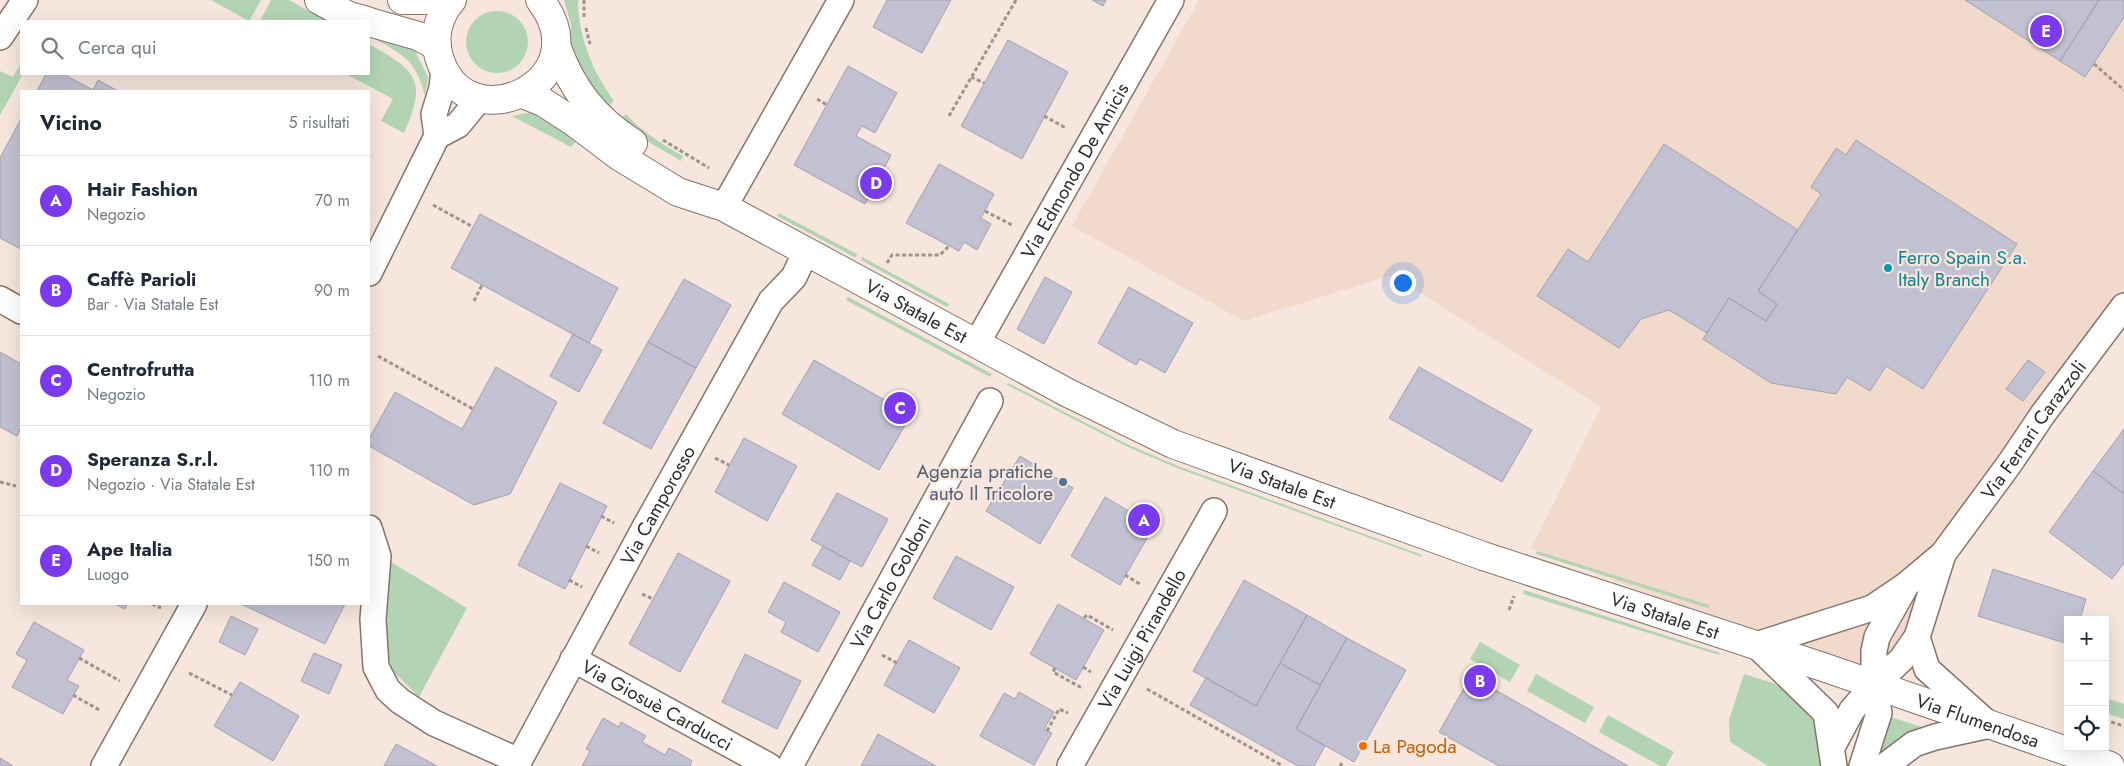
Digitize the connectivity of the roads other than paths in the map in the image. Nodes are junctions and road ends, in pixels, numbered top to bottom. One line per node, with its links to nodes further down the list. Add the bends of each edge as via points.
1 (25, 0): 11 (street)
2 (319, 0): 9 (street, Via Statale Est)
3 (402, 0): 4 (street)
4 (424, 0)
5 (452, 0): 13 (street, via 440,19)
6 (841, 0): 17 (street)
7 (1171, 0): 23 (street, Via Edmondo De Amicis)
8 (545, 3): 12 (street, Via Statale Est, via 554,26)
9 (362, 20)
10 (370, 23): 13 (street, Via Statale Est, via 418,36)
11 (0, 37)
12 (556, 45): 14 (street, Via Statale Est, via 544,76); 17 (street, Via Statale Est, via 566,73 604,122 687,176)
13 (440, 58): 15 (street, Via Statale Est, via 460,88); 16 (street, via 442,88 434,114)
14 (522, 94): 15 (street, Via Statale Est, via 505,99); 17 (street, Via Statale Est, via 543,102 619,156 678,192)
15 (480, 98): 16 (street, via 458,125)
16 (437, 136): 19 (street)
17 (724, 207): 18 (street, Via Statale Est)
18 (806, 251): 23 (street, Via Statale Est); 32 (street, Via Camporosso, via 794,277 771,300)
19 (370, 271)
20 (0, 300): 22 (street)
21 (2124, 306): 27 (street, Via Ferrari Carazzoli)
22 (20, 310)
23 (977, 343): 31 (street, Via Statale Est, via 1068,393 1173,444 1483,556)
24 (990, 401): 39 (street, Via Carlo Goldoni)
25 (1214, 511): 40 (street, Via Luigi Pirandello)
26 (370, 531): 36 (street, via 378,556 373,618 376,667 388,690 434,723)
27 (1943, 554): 28 (street, Via Ferrari Carazzoli); 30 (street, Via Ferrari Carazzoli)
28 (1906, 585): 31 (street, Via Ferrari Carazzoli, via 1872,608); 33 (street, Via Ferrari Carazzoli, via 1877,637)
29 (193, 605): 37 (street)
30 (1917, 637): 33 (street, Via Ferrari Carazzoli, via 1900,660); 34 (street, via 1928,669)
31 (1756, 645): 33 (street, Via Statale Est); 35 (street, via 1826,713)
32 (573, 659): 36 (street, Via Camporosso); 38 (street, Via Giosuè Carducci)
33 (1874, 685): 34 (street, Via Flumendosa); 35 (street, via 1852,710); 41 (street, via 1878,712)
34 (1990, 726): 42 (street, via 1914,744); 43 (street, Via Flumendosa)
35 (1833, 757)
36 (518, 764)
37 (104, 766)
38 (769, 766)
39 (790, 766)
40 (1070, 766)
41 (1862, 766)
42 (1885, 766)
43 (2110, 766)

